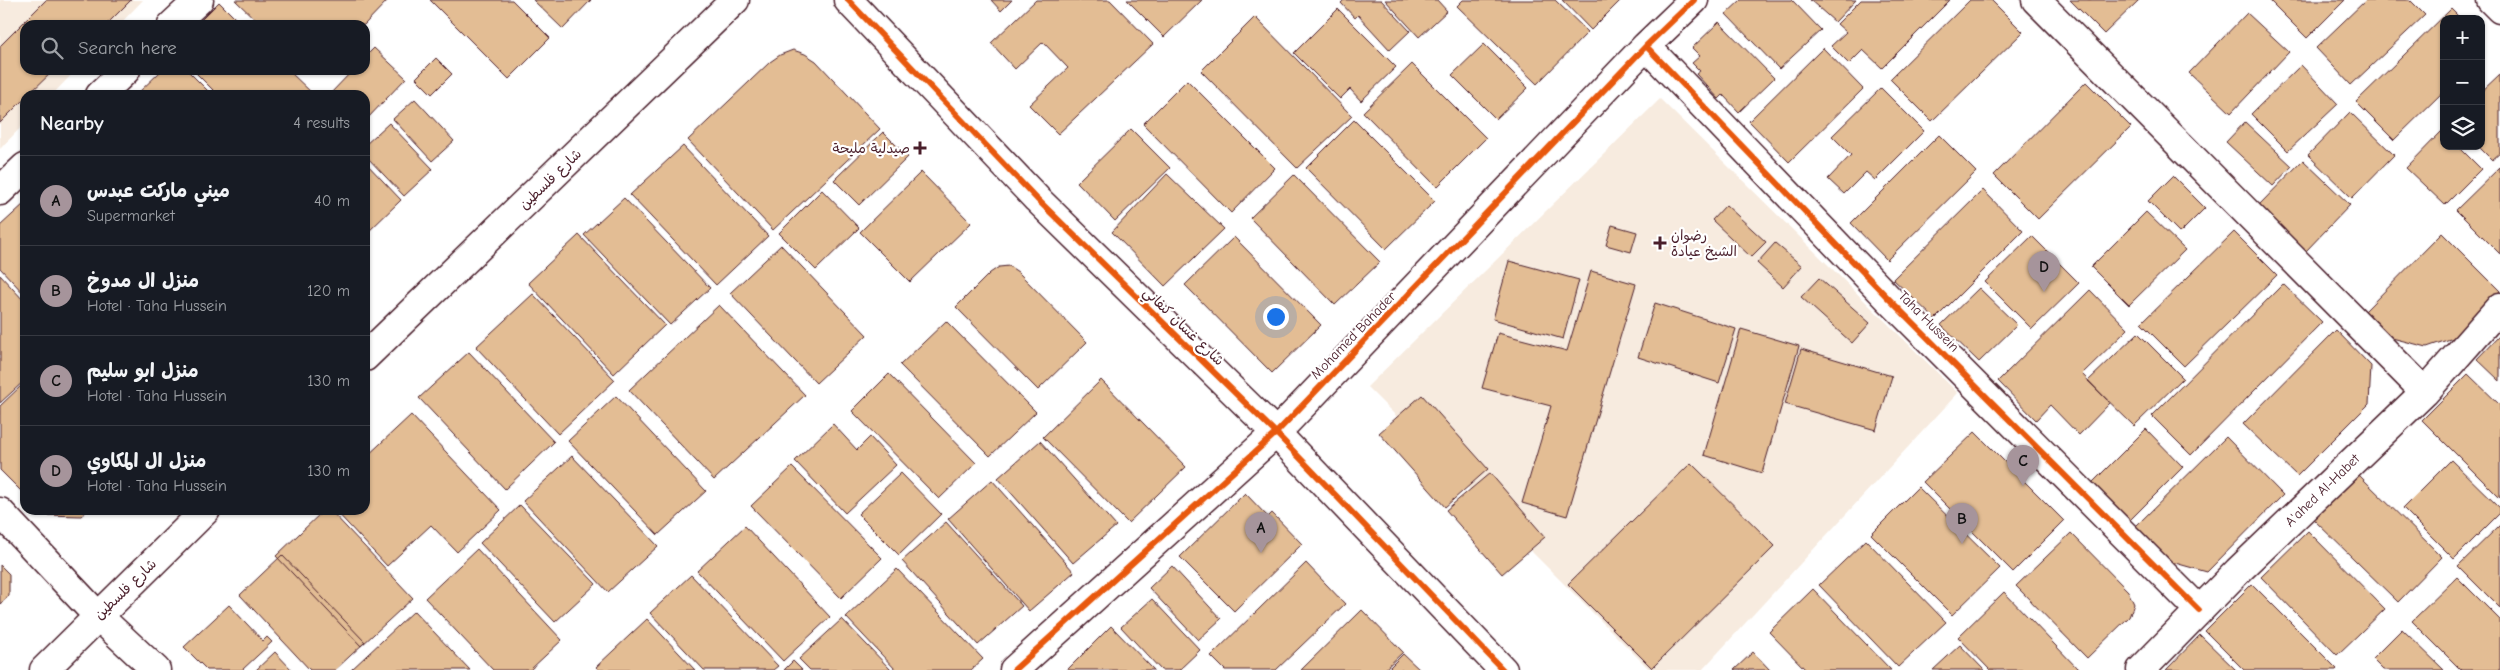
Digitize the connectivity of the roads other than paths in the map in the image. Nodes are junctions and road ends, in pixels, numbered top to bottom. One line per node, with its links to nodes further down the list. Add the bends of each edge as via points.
1 (198, 0): 8 (street)
2 (735, 0): 15 (street, شارع فلسطين)
3 (848, 0): 17 (street, شارع غسان كنفاني, via 1037,199)
4 (1694, 0): 9 (street, Mohamed Bahader)
5 (2036, 0): 16 (street)
6 (2491, 0): 7 (street)
7 (2500, 9)
8 (177, 20)
9 (1646, 46): 17 (street, Mohamed Bahader); 20 (street, Taha Hussein, via 1889,299)
10 (121, 75): 11 (street)
11 (105, 90)
12 (20, 171): 13 (street)
13 (0, 190)
14 (2500, 306): 16 (street, A'ahed Al-Habet)
15 (370, 352)
16 (2425, 392): 20 (street, A'ahed Al-Habet)
17 (1276, 433): 22 (street, Mohamed Bahader); 25 (street, شارع غسان كنفاني)
18 (0, 512): 21 (street)
19 (201, 515): 21 (street, شارع فلسطين)
20 (2198, 610): 26 (street, A'ahed Al-Habet)
21 (97, 615): 23 (street, شارع فلسطين); 24 (street)
22 (1019, 668)
23 (44, 670)
24 (156, 670)
25 (1503, 670)
26 (2141, 670)

